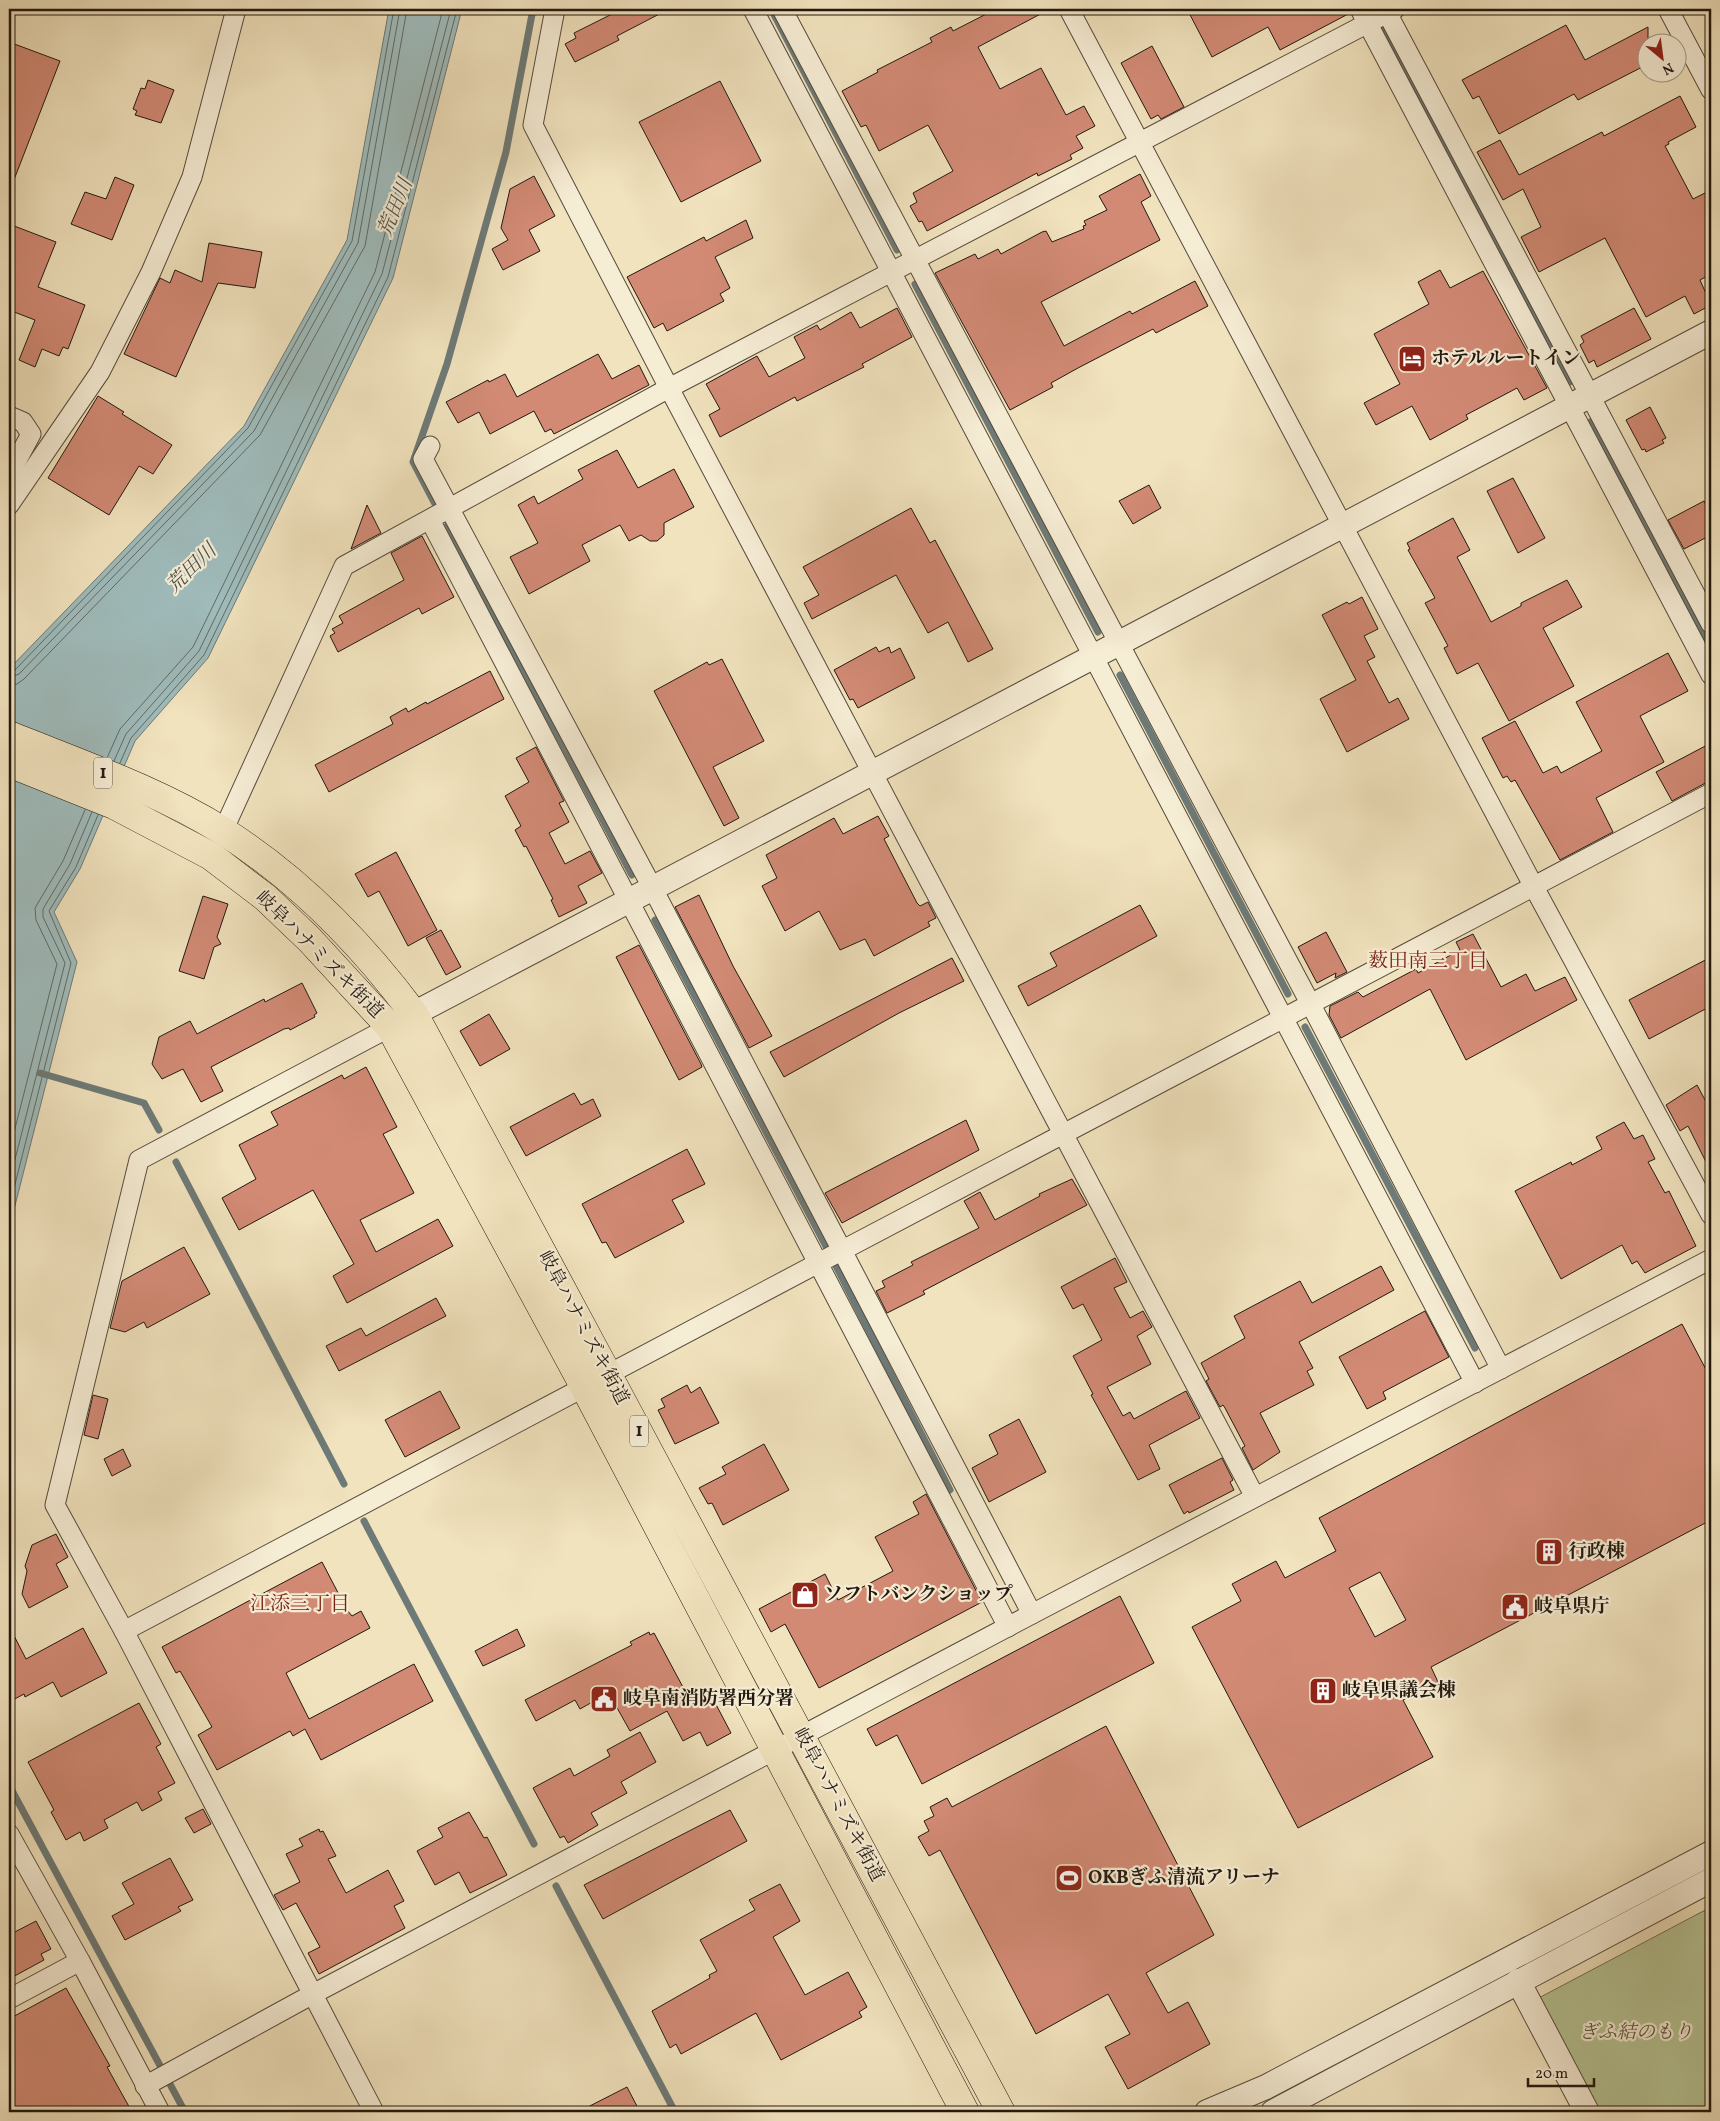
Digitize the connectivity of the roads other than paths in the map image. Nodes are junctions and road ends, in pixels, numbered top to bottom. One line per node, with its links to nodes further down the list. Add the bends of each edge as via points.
1 (236, 9): 20 (street, via 192,177 151,272 100,372)
2 (555, 9): 14 (street, via 534,125)
3 (753, 9): 12 (street)
4 (782, 9): 11 (street)
5 (1069, 9): 10 (street)
6 (1668, 9): 9 (street)
7 (1389, 10): 8 (street); 15 (street)
8 (1364, 16): 10 (street); 16 (street)
9 (1711, 90)
10 (1140, 143): 11 (street); 23 (street)
11 (915, 261): 12 (street); 25 (street)
12 (892, 273): 14 (street); 26 (street)
13 (1711, 332): 15 (street)
14 (669, 388): 21 (street); 30 (street)
15 (1590, 396): 16 (street); 24 (street)
16 (1568, 407): 23 (street); 27 (street)
17 (9, 416): 19 (street, via 23,422 31,434)
18 (430, 446): 21 (street, via 423,459)
19 (9, 475)
20 (9, 505)
21 (450, 509): 22 (street); 34 (street)
22 (430, 520): 32 (street, via 344,566); 35 (street)
23 (1342, 526): 25 (street); 33 (street)
24 (1711, 624)
25 (1118, 644): 26 (street); 36 (street)
26 (1093, 656): 30 (street); 37 (street)
27 (1711, 675)
28 (9, 735): 32 (main road, 岐阜ハナミズキ街道 / 1, via 130,784)
29 (9, 763): 38 (main road, 岐阜ハナミズキ街道 / 1, via 114,805 211,856 266,898)
30 (874, 773): 34 (street); 39 (street)
31 (1711, 793): 33 (street)
32 (223, 831): 38 (main road, 岐阜ハナミズキ街道 / 1, via 260,856 311,898 350,936 391,984)
33 (1534, 887): 36 (street); 40 (street)
34 (653, 889): 35 (street); 41 (street)
35 (630, 901): 38 (street); 43 (street)
36 (1310, 1003): 37 (street); 44 (street)
37 (1283, 1017): 39 (street); 46 (street)
38 (402, 1021): 45 (main road, 岐阜ハナミズキ街道 / 1); 47 (main road, 岐阜ハナミズキ街道 / 1); 51 (street, via 139,1160 55,1505)
39 (1064, 1133): 41 (street); 48 (street)
40 (1711, 1215)
41 (841, 1250): 43 (street); 49 (street)
42 (1711, 1259): 44 (street)
43 (818, 1263): 45 (street); 50 (street)
44 (1501, 1369): 46 (street)
45 (608, 1375): 47 (street); 52 (main road, 岐阜ハナミズキ街道 / 1)
46 (1475, 1383): 48 (street)
47 (585, 1388): 51 (street); 53 (main road, 岐阜ハナミズキ街道 / 1)
48 (1255, 1497): 49 (street)
49 (1032, 1614): 50 (street)
50 (1008, 1627): 52 (street)
51 (124, 1631): 59 (street)
52 (802, 1736): 53 (street); 65 (main road, 岐阜ハナミズキ街道 / 1)
53 (774, 1750): 59 (street); 64 (main road, 岐阜ハナミズキ街道 / 1)
54 (9, 1834): 57 (street)
55 (1711, 1853): 66 (street, via 1266,2087)
56 (1711, 1880): 58 (street)
57 (80, 1961): 60 (street); 61 (street)
58 (1518, 1981): 67 (street); 68 (street)
59 (313, 1994): 61 (street); 63 (street)
60 (9, 1999)
61 (149, 2084): 62 (street)
62 (160, 2112)
63 (374, 2112)
64 (965, 2112)
65 (1001, 2112)
66 (1207, 2112)
67 (1273, 2112)
68 (1587, 2112)

